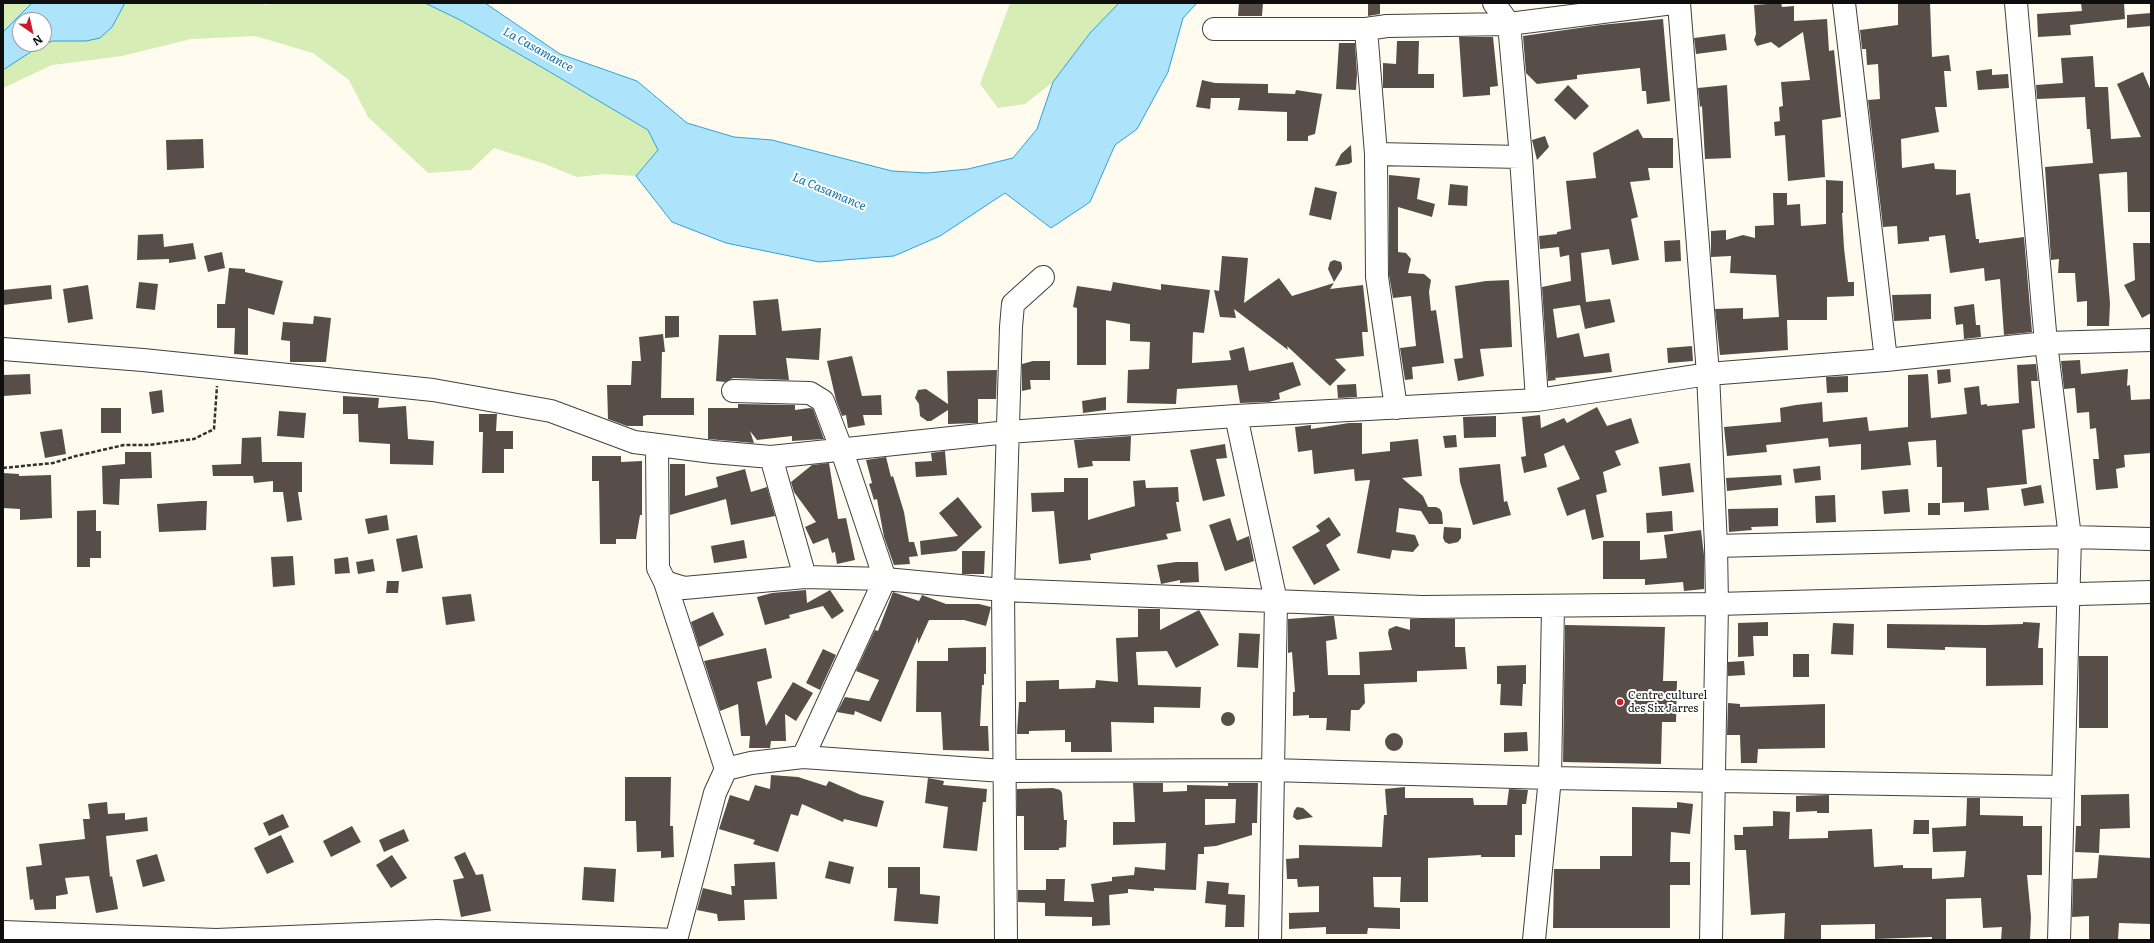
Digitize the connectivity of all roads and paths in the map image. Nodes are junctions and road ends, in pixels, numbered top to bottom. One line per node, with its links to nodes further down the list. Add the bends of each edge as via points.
1 (1494, 3): 6 (street)
2 (1673, 3): 6 (street)
3 (1679, 3): 17 (street)
4 (1844, 3): 15 (street)
5 (2016, 3): 13 (street)
6 (1509, 24): 7 (street, via 1388,26); 10 (street)
7 (1366, 29): 8 (street); 9 (street)
8 (1214, 30)
9 (1376, 154): 10 (street); 20 (street, via 1377,276)
10 (1521, 157): 19 (street)
11 (1043, 277): 22 (street, via 1013,304)
12 (2151, 340): 13 (street)
13 (2046, 343): 15 (street); 27 (street)
14 (3, 349): 16 (street)
15 (1886, 360): 17 (street)
16 (217, 367): 23 (street, via 433,390 551,411 634,442); 26 (path, via 214,429 194,439 149,445 124,445 53,463)
17 (1708, 374): 19 (street); 29 (street)
18 (733, 391): 24 (street, via 810,393 823,401)
19 (1537, 400): 20 (street)
20 (1396, 408): 21 (street)
21 (1236, 416): 22 (street); 36 (street)
22 (1008, 432): 24 (street); 33 (street)
23 (657, 445): 25 (street); 32 (street, via 658,568)
24 (841, 448): 25 (street); 31 (street)
25 (771, 457): 30 (street)
26 (3, 468)
27 (2070, 537): 28 (street); 29 (street); 35 (street)
28 (2151, 539)
29 (1716, 546): 37 (street)
30 (805, 577): 31 (street); 32 (street, via 684,588)
31 (885, 579): 33 (street); 39 (street)
32 (665, 582): 40 (street)
33 (1002, 590): 36 (street); 42 (street)
34 (2151, 592): 35 (street)
35 (2069, 594): 37 (street); 45 (street)
36 (1276, 601): 38 (street, via 1422,607); 41 (street)
37 (1717, 604): 38 (street); 44 (street)
38 (1553, 606): 43 (street)
39 (803, 757): 40 (street, via 751,763); 42 (street)
40 (726, 769): 48 (street, via 715,793)
41 (1272, 770): 42 (street); 43 (street); 50 (street)
42 (1003, 771): 49 (street)
43 (1550, 778): 44 (street); 51 (street)
44 (1714, 780): 45 (street); 52 (street)
45 (2063, 787): 53 (street)
46 (3, 932): 47 (street)
47 (79, 938): 48 (street, via 216,940 437,931)
48 (676, 940)
49 (1006, 940)
50 (1270, 940)
51 (1534, 940)
52 (1711, 940)
53 (2060, 940)

